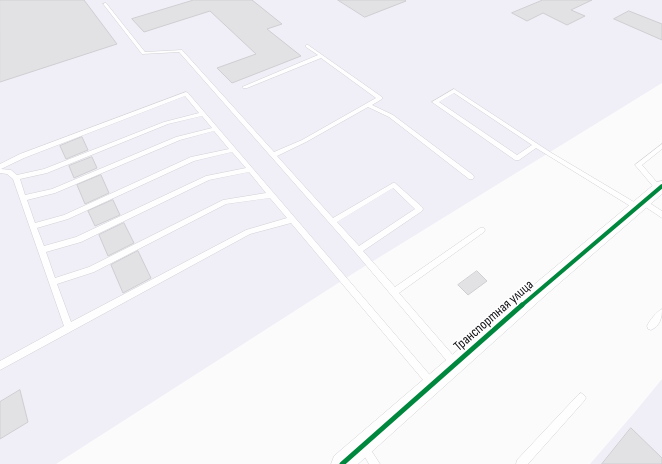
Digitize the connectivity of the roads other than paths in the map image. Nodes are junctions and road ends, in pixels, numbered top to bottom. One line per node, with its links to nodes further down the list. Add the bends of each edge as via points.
1 (105, 4): 11 (lane, via 144,53 180,51)
2 (308, 46): 3 (lane)
3 (321, 56): 4 (lane); 5 (lane, via 380,98)
4 (245, 87)
5 (369, 105): 11 (lane); 15 (lane, via 391,116)
6 (203, 114): 7 (lane); 12 (lane, via 186,94 22,156); 16 (lane, via 166,123 45,171)
7 (216, 129): 10 (lane); 19 (lane, via 178,138 53,191)
8 (536, 145): 8 (lane, via 454,91 435,102 517,158); 20 (lane)
9 (662, 146): 17 (lane, via 638,165)
10 (233, 150): 13 (lane); 24 (lane, via 193,159 66,217)
11 (273, 155): 23 (lane)
12 (0, 167)
13 (249, 170): 18 (lane); 26 (lane, via 208,178 78,240)
14 (0, 171): 16 (lane, via 8,172)
15 (471, 177)
16 (16, 178): 19 (lane)
17 (660, 188): 20 (street, Транспортная улица)
18 (270, 195): 22 (lane); 28 (lane, via 226,202 90,270)
19 (23, 198): 24 (lane)
20 (640, 204): 21 (lane); 33 (street, Транспортная улица)
21 (662, 214)
22 (291, 220): 32 (lane, via 248,232); 35 (lane)
23 (333, 221): 27 (lane); 27 (lane, via 393,185 420,209)
24 (33, 226): 26 (lane)
25 (482, 230): 29 (lane)
26 (42, 250): 28 (lane)
27 (358, 250): 29 (lane)
28 (53, 282): 32 (lane)
29 (394, 292): 33 (lane)
30 (662, 313): 31 (lane)
31 (651, 326)
32 (69, 328): 34 (lane)
33 (455, 364): 35 (street, Транспортная улица)
34 (0, 366)
35 (432, 384): 37 (street, Транспортная улица)
36 (581, 398): 40 (lane)
37 (363, 446): 38 (street, Транспортная улица); 39 (lane)
38 (342, 464)
39 (375, 464)
40 (522, 464)

